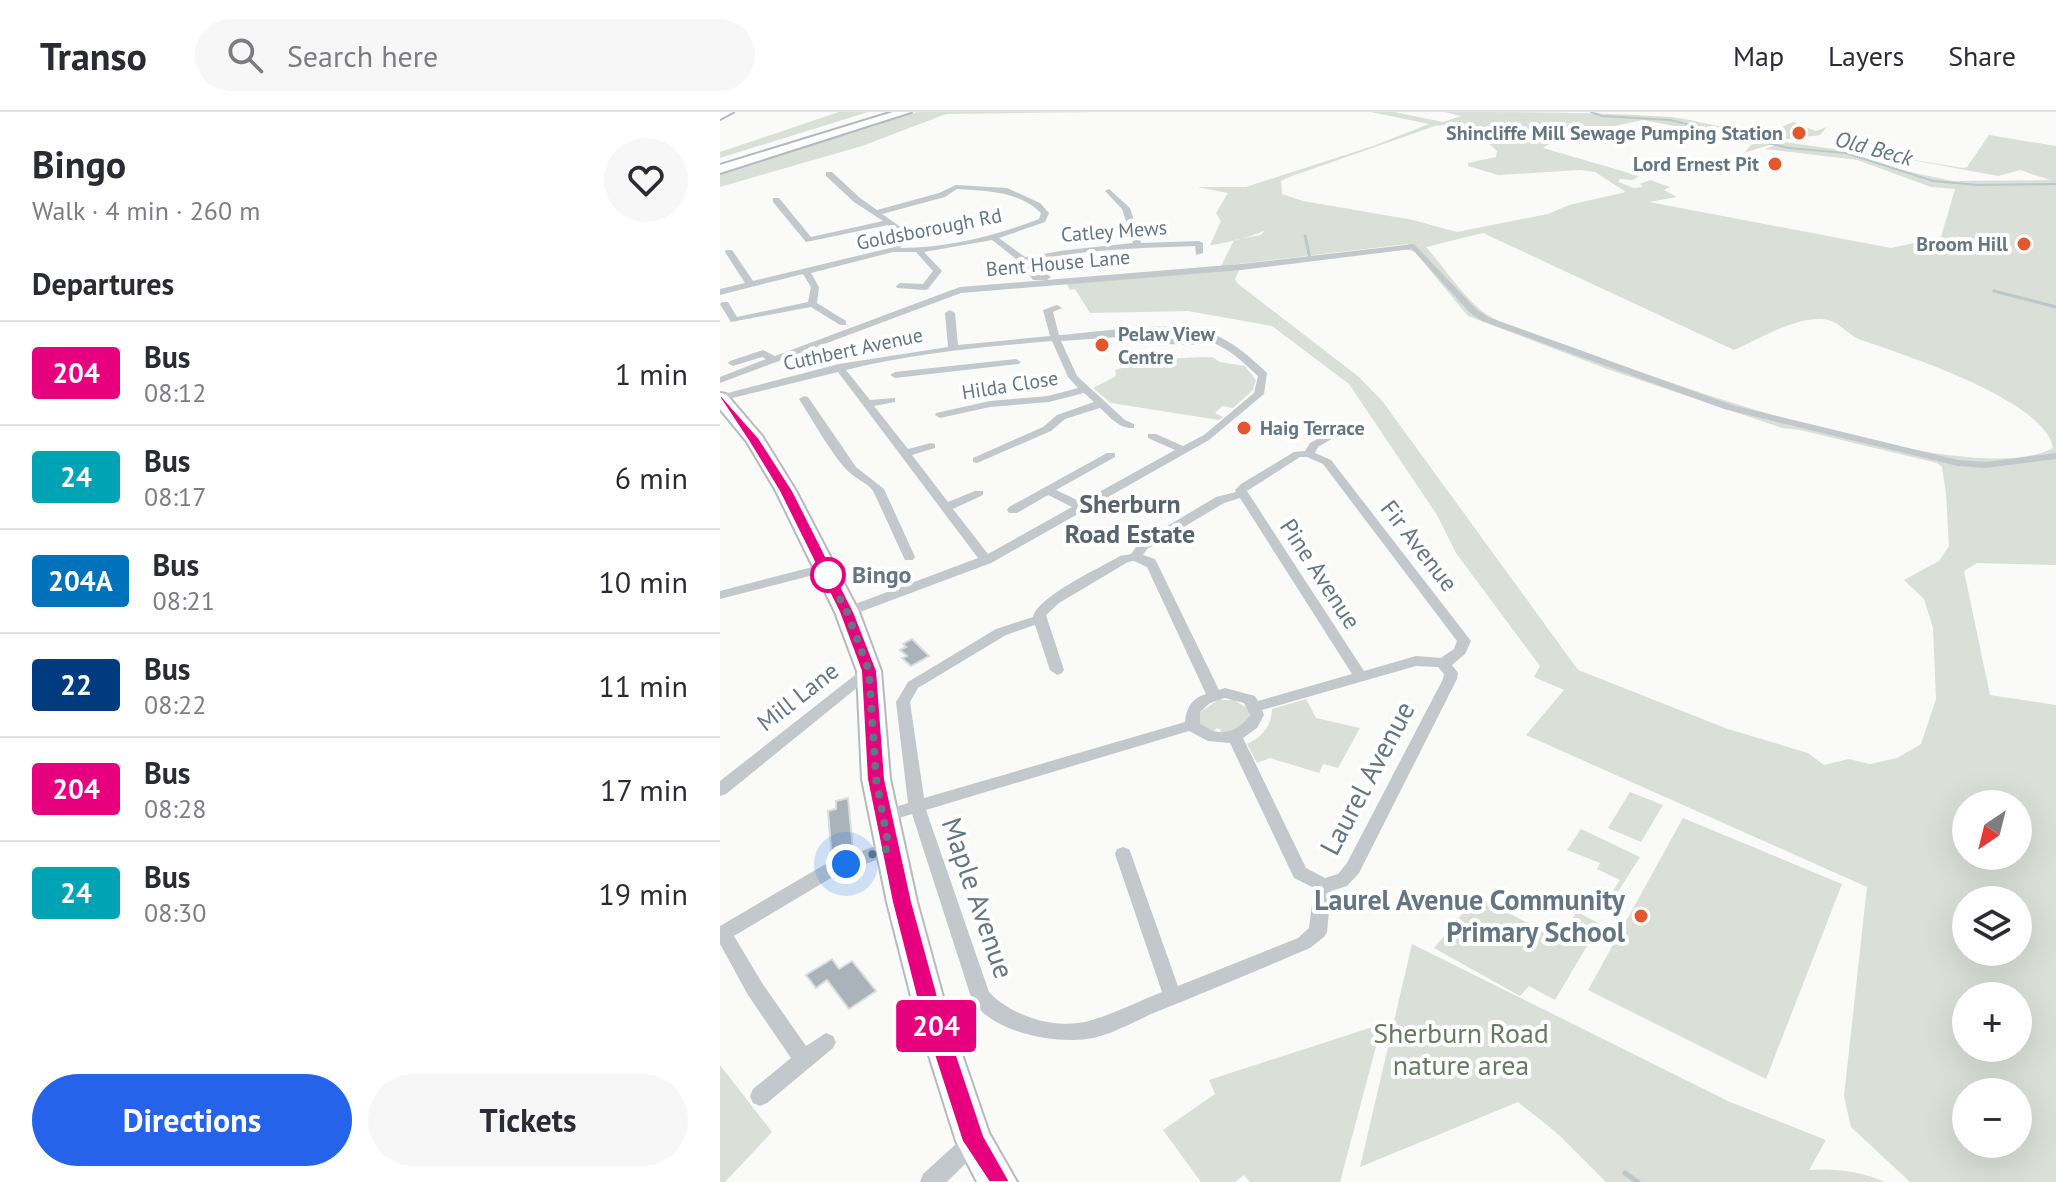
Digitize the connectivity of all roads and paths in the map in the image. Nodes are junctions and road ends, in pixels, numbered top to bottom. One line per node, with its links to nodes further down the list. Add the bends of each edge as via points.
1 (728, 112): 4 (main road)
2 (889, 112): 5 (highway)
3 (905, 112): 5 (highway)
4 (720, 116)
5 (720, 167)
6 (829, 174): 9 (street)
7 (1109, 191): 12 (street, via 1126,208)
8 (776, 200): 10 (street, via 809,240)
9 (876, 213): 10 (street); 11 (street, Goldsborough Rd, via 956,187 1004,190 1045,213 1042,220)
10 (890, 222): 13 (street, via 901,230)
11 (992, 236): 14 (street, Goldsborough Rd); 17 (street)
12 (1137, 245): 16 (street, Catley Mews, via 1199,243); 17 (street, Catley Mews)
13 (893, 250): 14 (street, Goldsborough Rd); 19 (street, Goldsborough Rd)
14 (918, 250): 21 (street, via 938,271 925,287)
15 (729, 252): 20 (street)
16 (1199, 253)
17 (1023, 260): 18 (street, via 1036,278)
18 (1110, 271)
19 (806, 272): 20 (street, Goldsborough Rd); 24 (street, via 815,287)
20 (751, 285): 22 (street, Goldsborough Rd)
21 (900, 286)
22 (720, 292)
23 (725, 304): 27 (street)
24 (812, 304): 27 (street); 28 (street)
25 (1048, 309): 31 (street)
26 (950, 313): 33 (street, Cuthbert Avenue)
27 (734, 320): 29 (street)
28 (843, 323)
29 (720, 325)
30 (1195, 335): 31 (street, Cuthbert Avenue); 32 (street); 52 (street, via 1239,352 1263,375 1264,383 1259,394)
31 (1055, 337): 33 (street, Cuthbert Avenue); 41 (street, via 1073,377)
32 (1170, 342)
33 (955, 348): 37 (street, Cuthbert Avenue); 38 (street)
34 (774, 359): 36 (street, via 761,351); 40 (street, Bent House Lane); 56 (street, Bent House Lane, via 960,290 1414,246 1477,314 1678,391 1958,463)
35 (1016, 362): 38 (street)
36 (733, 363)
37 (839, 367): 42 (street, Cuthbert Avenue); 45 (street)
38 (960, 369): 39 (street)
39 (893, 376)
40 (720, 380)
41 (1085, 389): 46 (street); 47 (street, Hilda Close)
42 (720, 398): 67 (main road, via 755,440)
43 (804, 399): 64 (street, via 852,469 876,487)
44 (891, 400): 45 (street)
45 (866, 404): 53 (street)
46 (1100, 404): 48 (street, via 1126,424); 57 (street, via 1061,417 1047,429)
47 (940, 415)
48 (1106, 427)
49 (1341, 429): 54 (street, via 1314,445)
50 (1152, 436): 52 (street)
51 (931, 446): 53 (street)
52 (1184, 450): 61 (street)
53 (904, 454): 62 (street)
54 (1309, 454): 60 (street, via 1298,454 1245,486); 71 (street, Fir Avenue, via 1327,462 1464,641)
55 (1111, 455): 58 (street)
56 (2056, 456)
57 (977, 460)
58 (1048, 491): 61 (street); 63 (street)
59 (979, 493): 62 (street)
60 (1243, 494): 65 (street, via 1194,515 1143,546); 74 (street, Pine Avenue)
61 (1082, 507): 66 (street)
62 (945, 508): 66 (street)
63 (1013, 510)
64 (909, 557)
65 (1135, 557): 70 (street, via 1044,606); 75 (street, via 1153,567)
66 (986, 560): 69 (street)
67 (824, 568): 68 (street); 69 (main road)
68 (721, 595)
69 (847, 612): 73 (main road)
70 (1040, 619): 72 (street); 80 (street, Maple Avenue, via 1001,632 913,685 903,702)
71 (1446, 666): 74 (street, via 1416,661); 84 (street, Laurel Avenue, via 1450,679 1348,877)
72 (1057, 670)
73 (869, 671): 79 (street, Mill Lane); 81 (main road)
74 (1361, 677): 76 (street)
75 (1214, 695): 76 (street, via 1239,695); 77 (street, via 1193,710)
76 (1256, 707): 78 (street, via 1253,725)
77 (1192, 725): 78 (street, via 1209,738); 80 (street, Maple Avenue)
78 (1235, 737): 84 (street, via 1300,873)
79 (724, 781)
80 (917, 806): 81 (street, Maple Avenue); 87 (street, Maple Avenue, via 981,997 1006,1020)
81 (882, 817): 82 (main road)
82 (889, 848): 85 (street, via 830,870); 91 (main road, via 930,1008)
83 (1123, 854): 86 (street)
84 (1323, 885): 86 (street, Laurel Avenue, via 1318,932 1304,943)
85 (722, 931): 89 (street)
86 (1172, 995): 87 (street, Laurel Avenue)
87 (1079, 1031)
88 (826, 1042): 89 (street)
89 (804, 1060): 90 (street)
90 (760, 1096)
91 (974, 1141): 92 (street); 93 (main road)
92 (931, 1182)
93 (998, 1182)

